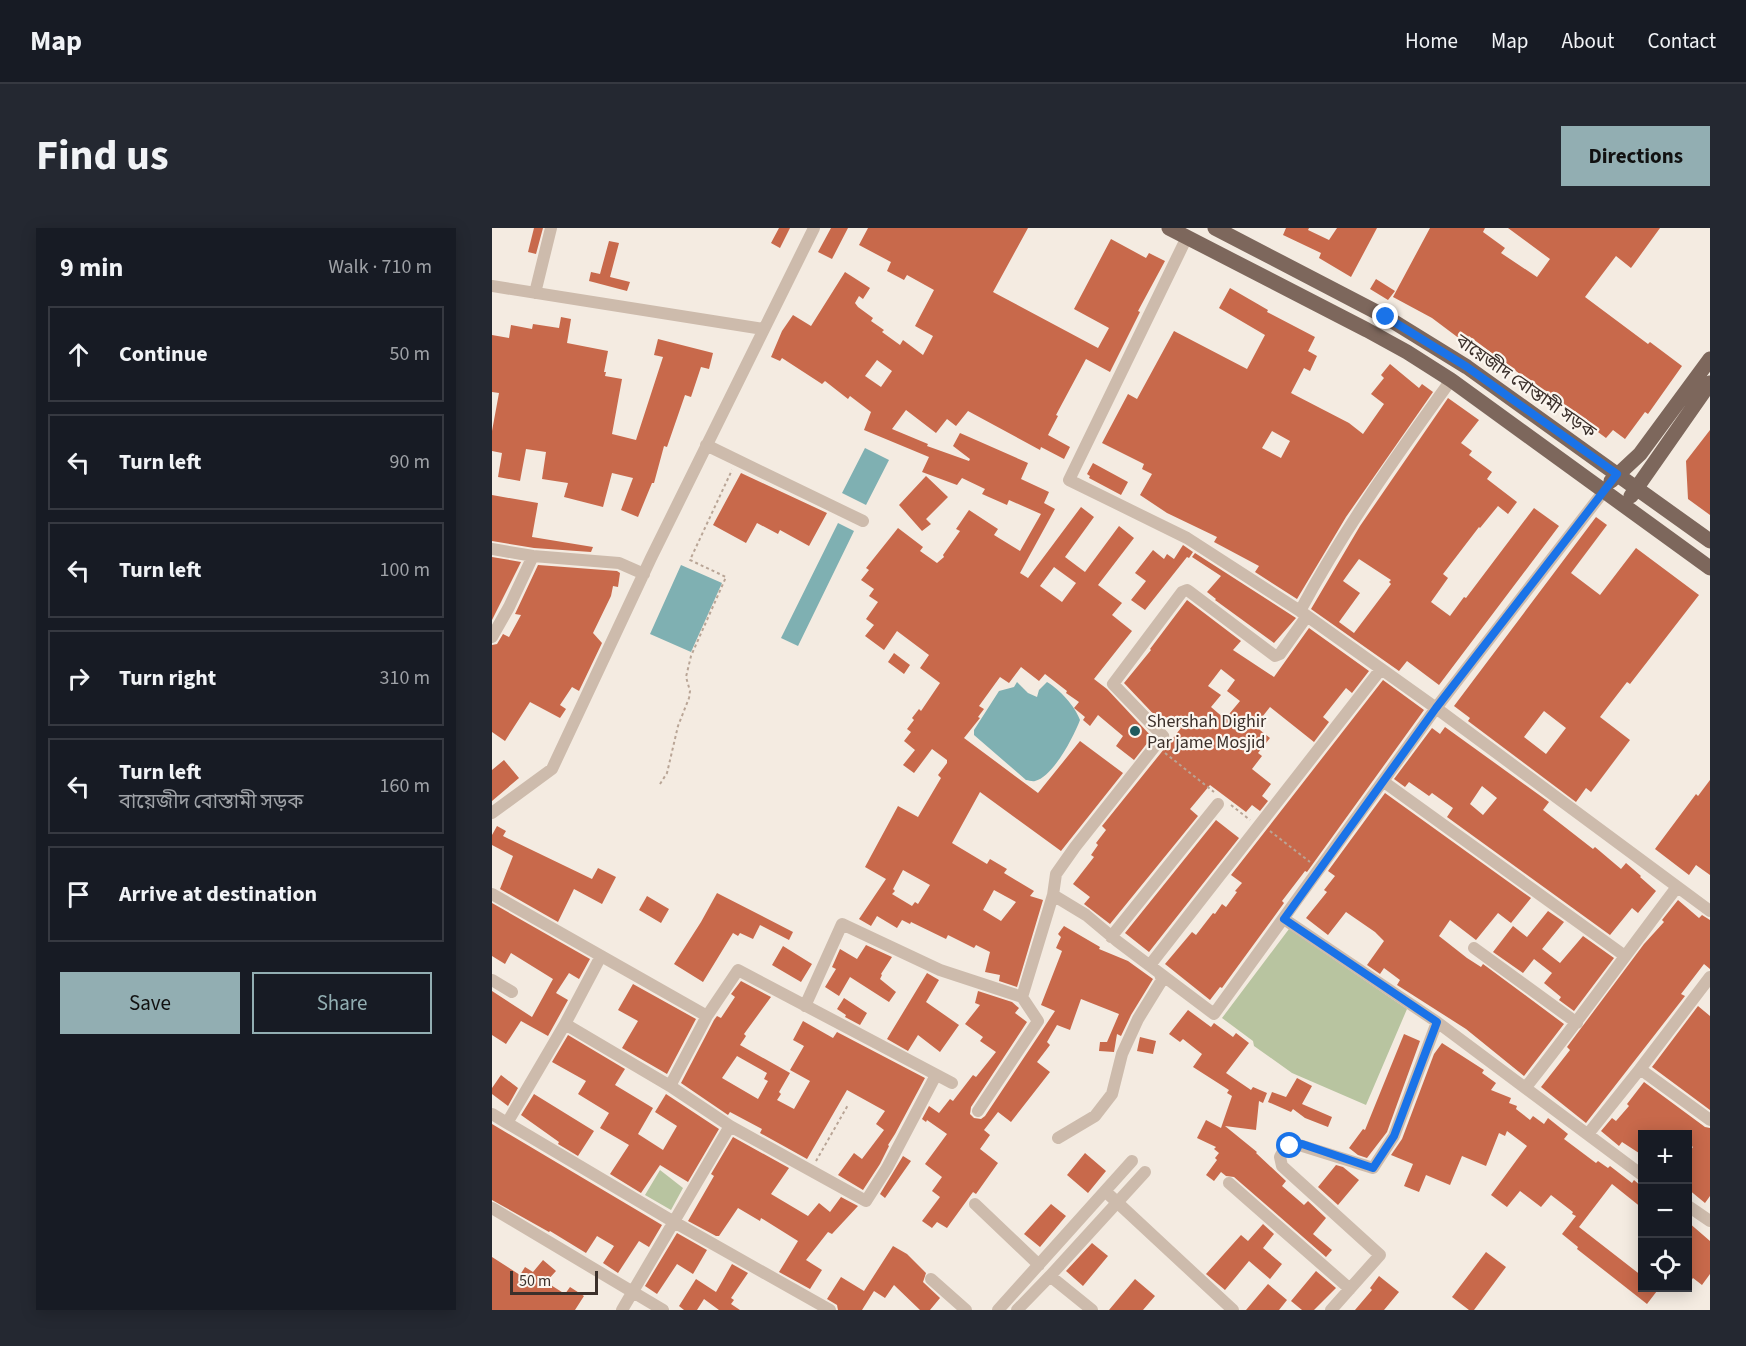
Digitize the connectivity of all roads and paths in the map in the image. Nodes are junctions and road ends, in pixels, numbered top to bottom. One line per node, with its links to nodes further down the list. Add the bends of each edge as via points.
1 (551, 228): 7 (street)
2 (814, 228): 8 (street)
3 (1169, 228): 5 (main road)
4 (1215, 228): 14 (main road, বায়েজীদ বোস্তামী সড়ক, via 1386,317 1467,367)
5 (1187, 237): 10 (main road, via 1367,330); 24 (street, via 1069,480 1187,538)
6 (492, 286): 7 (street)
7 (535, 293): 8 (street)
8 (763, 329): 12 (street)
9 (1710, 359): 14 (main road, via 1640,454)
10 (1451, 380): 16 (main road); 24 (street, via 1325,564)
11 (1710, 383): 15 (main road)
12 (706, 445): 13 (street); 23 (street)
13 (736, 460): 18 (street); 30 (path, via 690,560 726,577 691,656 686,677 689,698 667,773)
14 (1617, 474): 15 (main road, বায়েজীদ বোস্তামী সড়ক); 16 (main road)
15 (1637, 489): 17 (main road); 19 (main road, বায়েজীদ বোস্তামী সড়ক)
16 (1604, 491): 17 (main road); 27 (street)
17 (1624, 506): 22 (main road)
18 (863, 521)
19 (1710, 541)
20 (492, 549): 21 (street)
21 (533, 556): 23 (street, via 619,562); 25 (street)
22 (1710, 568)
23 (644, 574): 32 (street, via 552,769)
24 (1304, 613): 26 (street); 28 (street, via 1280,654 1275,656 1190,592 1182,592 1113,684 1163,736)
25 (492, 637)
26 (1381, 669): 27 (street); 33 (street)
27 (1436, 708): 29 (street); 35 (street)
28 (1156, 745): 31 (path); 37 (street, via 1056,874)
29 (1384, 782): 34 (street); 43 (street)
30 (660, 784)
31 (1218, 798): 33 (path); 40 (street)
32 (492, 813)
33 (1259, 825): 34 (path); 44 (street)
34 (1320, 870): 39 (street)
35 (1677, 887): 38 (street); 43 (street)
36 (492, 894): 42 (street)
37 (1053, 895): 40 (street, via 1086,915); 49 (street)
38 (1710, 911)
39 (1284, 919): 45 (street, via 1214,1014); 52 (street)
40 (1111, 937): 44 (street)
41 (1474, 948): 53 (street)
42 (601, 956): 51 (street); 54 (street)
43 (1625, 956): 53 (street)
44 (1150, 965): 45 (street)
45 (1160, 974): 67 (street, via 1161,980 1122,1054 1112,1094 1095,1116)
46 (1710, 977): 55 (street)
47 (492, 980): 48 (street)
48 (512, 992)
49 (1022, 997): 50 (street, via 940,970 842,924); 61 (street, via 1038,1021)
50 (805, 1006): 51 (street, via 738,970); 56 (street)
51 (707, 1016): 58 (street)
52 (1437, 1022): 59 (street); 83 (street, via 1394,1136 1373,1168 1296,1144 1285,1148 1280,1157 1282,1166 1380,1255)
53 (1577, 1023): 59 (street)
54 (565, 1024): 58 (street); 64 (street)
55 (1640, 1069): 63 (street); 66 (street)
56 (936, 1075): 57 (street); 69 (street, via 866,1201)
57 (952, 1083)
58 (670, 1086): 65 (street)
59 (1526, 1087): 66 (street)
60 (848, 1105): 69 (path)
61 (978, 1111)
62 (492, 1114): 64 (street)
63 (1710, 1120)
64 (507, 1123): 79 (street)
65 (730, 1126): 69 (street); 79 (street)
66 (1588, 1134): 71 (street)
67 (1058, 1138)
68 (1132, 1161): 73 (street)
69 (811, 1172)
70 (1145, 1172): 74 (street)
71 (1638, 1172)
72 (1229, 1183): 83 (street)
73 (1105, 1191): 74 (street); 80 (street)
74 (1117, 1203): 81 (street); 92 (street)
75 (975, 1204): 80 (street)
76 (492, 1209): 84 (street)
77 (1692, 1209): 78 (street)
78 (1710, 1221)
79 (674, 1222): 84 (street); 87 (street)
80 (1039, 1265): 89 (street)
81 (1050, 1276): 90 (street); 91 (street)
82 (931, 1279): 88 (street)
83 (1350, 1289): 93 (street)
84 (632, 1291): 85 (street); 86 (street)
85 (622, 1310)
86 (663, 1310)
87 (830, 1310)
88 (966, 1310)
89 (998, 1310)
90 (1017, 1310)
91 (1092, 1310)
92 (1233, 1310)
93 (1331, 1310)

